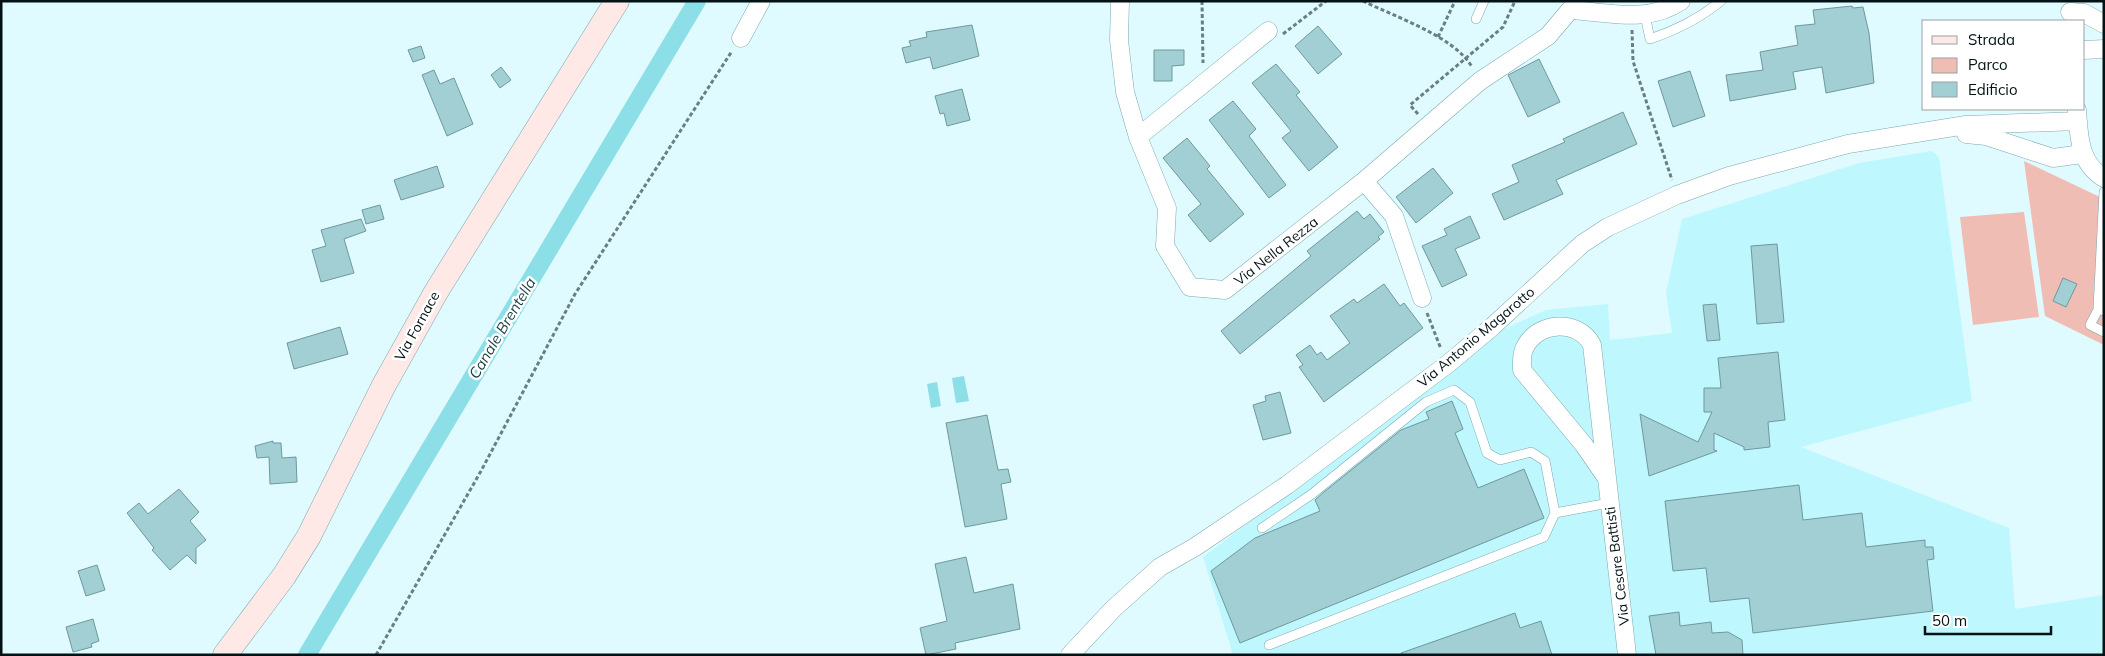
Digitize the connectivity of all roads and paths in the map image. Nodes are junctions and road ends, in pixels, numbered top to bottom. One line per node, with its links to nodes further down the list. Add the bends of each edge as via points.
1 (617, 1): 44 (street, Via Fornace, via 436,292 384,385 309,536 284,576)
2 (761, 1): 19 (street)
3 (1120, 1): 28 (street, Via Nella Rezza, via 1119,40 1125,92)
4 (1202, 1): 24 (path)
5 (1326, 1): 17 (path, via 1283,35 1276,24)
6 (1363, 1): 18 (path)
7 (1455, 1): 18 (path)
8 (1484, 1): 14 (lane)
9 (1514, 1): 22 (path, via 1503,27)
10 (1681, 1): 15 (street, Via Nella Rezza)
11 (1722, 1): 15 (lane, via 1681,29 1650,39)
12 (1568, 6): 15 (street, Via Nella Rezza); 23 (street, Via Nella Rezza, via 1548,36)
13 (2070, 11): 16 (street, via 2084,13)
14 (1476, 19)
15 (1639, 20): 33 (path, via 1633,61)
16 (2104, 24)
17 (1268, 31): 24 (street)
18 (1438, 37): 22 (path)
19 (741, 38): 45 (path, via 575,294 481,471)
20 (2104, 48): 21 (street)
21 (2085, 50)
22 (1466, 57): 23 (path); 26 (path, via 1410,105)
23 (1480, 81): 26 (street, Via Nella Rezza)
24 (1203, 83): 28 (street)
25 (2077, 115): 27 (street, Via Antonio Magarotto); 29 (street)
26 (1428, 125): 31 (street, Via Nella Rezza)
27 (1936, 130): 29 (street, Via Antonio Magarotto, via 1986,136 2053,158); 33 (street, Via Antonio Magarotto, via 1848,144 1730,176)
28 (1138, 137): 31 (street, Via Nella Rezza, via 1167,208 1165,246 1190,287 1226,290)
29 (2082, 154): 30 (street)
30 (2104, 178)
31 (1364, 181): 34 (street, via 1394,216)
32 (2104, 192): 36 (lane, via 2098,308)
33 (1677, 195): 38 (street, Via Antonio Magarotto, via 1608,227 1582,244)
34 (1422, 298): 38 (path, via 1438,345)
35 (2104, 299): 37 (lane, via 2090,325)
36 (2104, 311)
37 (2104, 332)
38 (1449, 363): 46 (street, Via Antonio Magarotto, via 1287,485 1160,567 1114,608)
39 (1606, 477): 39 (street, Via Cesare Battisti, via 1592,345 1587,335 1575,328 1549,327 1532,337 1525,347 1522,370); 40 (street, Via Cesare Battisti)
40 (1609, 503): 41 (lane); 47 (street, Via Cesare Battisti)
41 (1555, 513): 42 (lane, via 1545,461 1531,452 1500,460 1488,453 1470,402 1454,390 1426,402 1312,494); 43 (lane, via 1544,536)
42 (1262, 528)
43 (1269, 645)
44 (225, 655)
45 (376, 655)
46 (1070, 655)
47 (1627, 655)

